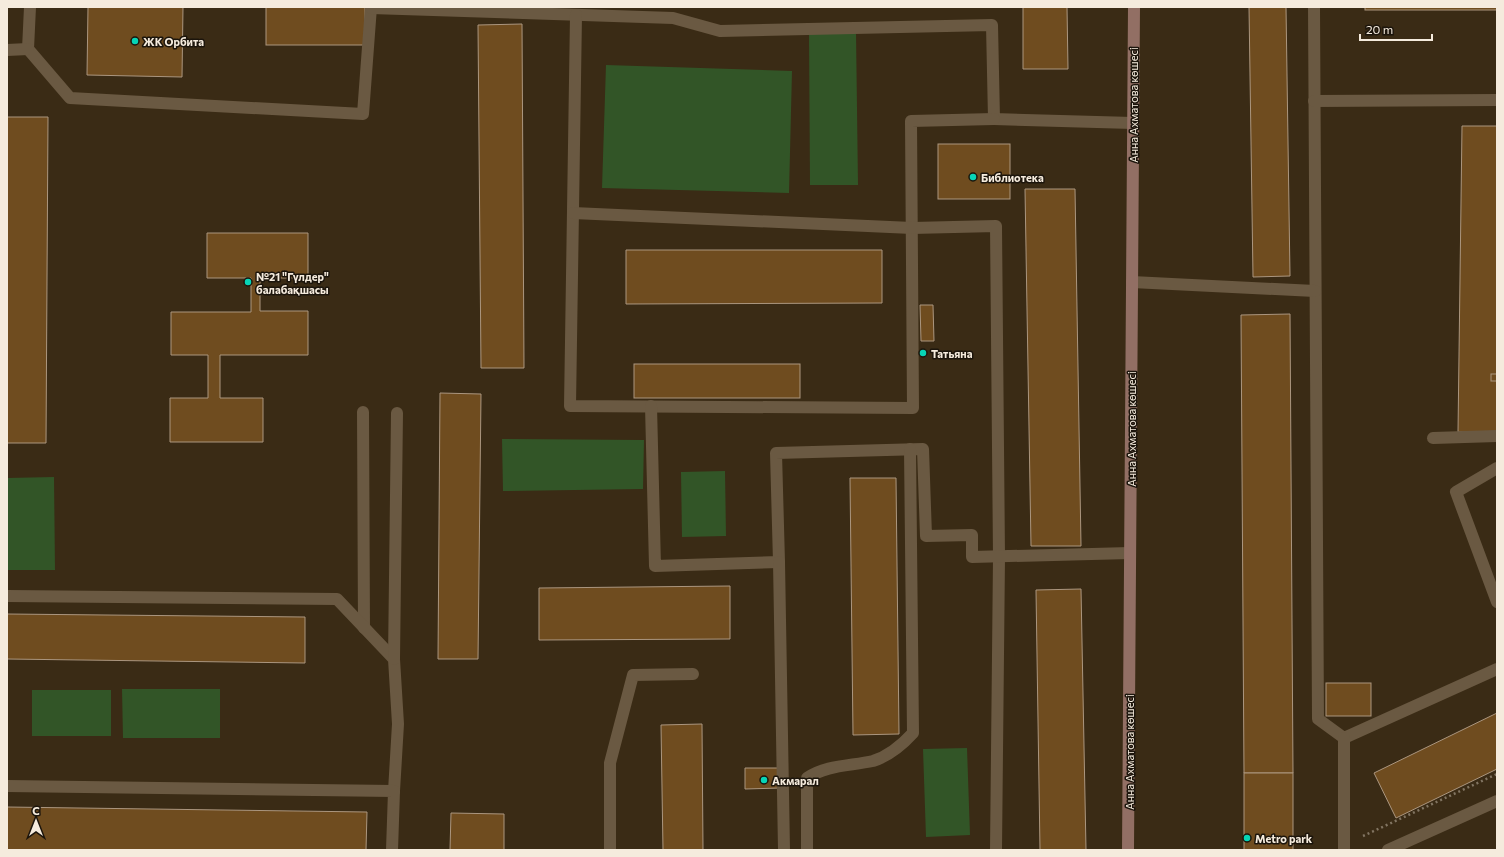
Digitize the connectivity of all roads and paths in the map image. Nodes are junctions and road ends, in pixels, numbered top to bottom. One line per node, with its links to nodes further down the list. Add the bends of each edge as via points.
1 (30, 7): 6 (lane)
2 (1134, 7): 11 (street, Анна Ахматова көшесі)
3 (1314, 7): 9 (lane)
4 (371, 8): 5 (lane); 6 (lane, via 363,114 70,98)
5 (576, 15): 10 (lane, via 674,18 720,31 992,25); 12 (lane)
6 (28, 49): 7 (lane)
7 (7, 50)
8 (1497, 100): 9 (lane)
9 (1314, 101): 15 (lane)
10 (994, 119): 11 (lane); 13 (lane, via 911,121)
11 (1133, 123): 14 (street, Анна Ахматова көшесі)
12 (573, 213): 13 (lane); 16 (lane, via 570,406)
13 (912, 228): 16 (lane, via 913,408); 24 (lane, via 996,226)
14 (1132, 282): 15 (lane); 23 (street, Анна Ахматова көшесі)
15 (1315, 291): 33 (lane, via 1318,719)
16 (651, 406): 25 (lane, via 655,566)
17 (363, 412): 29 (lane)
18 (397, 413): 30 (lane)
19 (1497, 436): 20 (lane)
20 (1432, 438)
21 (910, 449): 24 (lane, via 923,449 926,536 972,535 972,557); 25 (lane, via 776,453); 42 (lane, via 913,733 901,747 874,760 818,771 807,778)
22 (1497, 468): 26 (lane, via 1456,492)
23 (1130, 553): 24 (lane); 44 (street, Анна Ахматова көшесі)
24 (999, 557): 43 (lane)
25 (779, 562): 41 (lane)
26 (1494, 583): 28 (lane)
27 (7, 596): 29 (lane, via 337,599)
28 (1497, 602)
29 (364, 628): 30 (lane)
30 (394, 659): 36 (lane, via 398,724)
31 (1497, 669): 33 (lane)
32 (693, 674): 40 (lane, via 633,675 610,763)
33 (1344, 738): 38 (lane)
34 (1497, 774): 38 (path)
35 (7, 786): 36 (lane)
36 (394, 791): 39 (lane)
37 (1497, 801): 45 (lane)
38 (1344, 847)
39 (392, 850)
40 (610, 850)
41 (784, 850)
42 (807, 850)
43 (996, 850)
44 (1128, 850)
45 (1388, 850)

